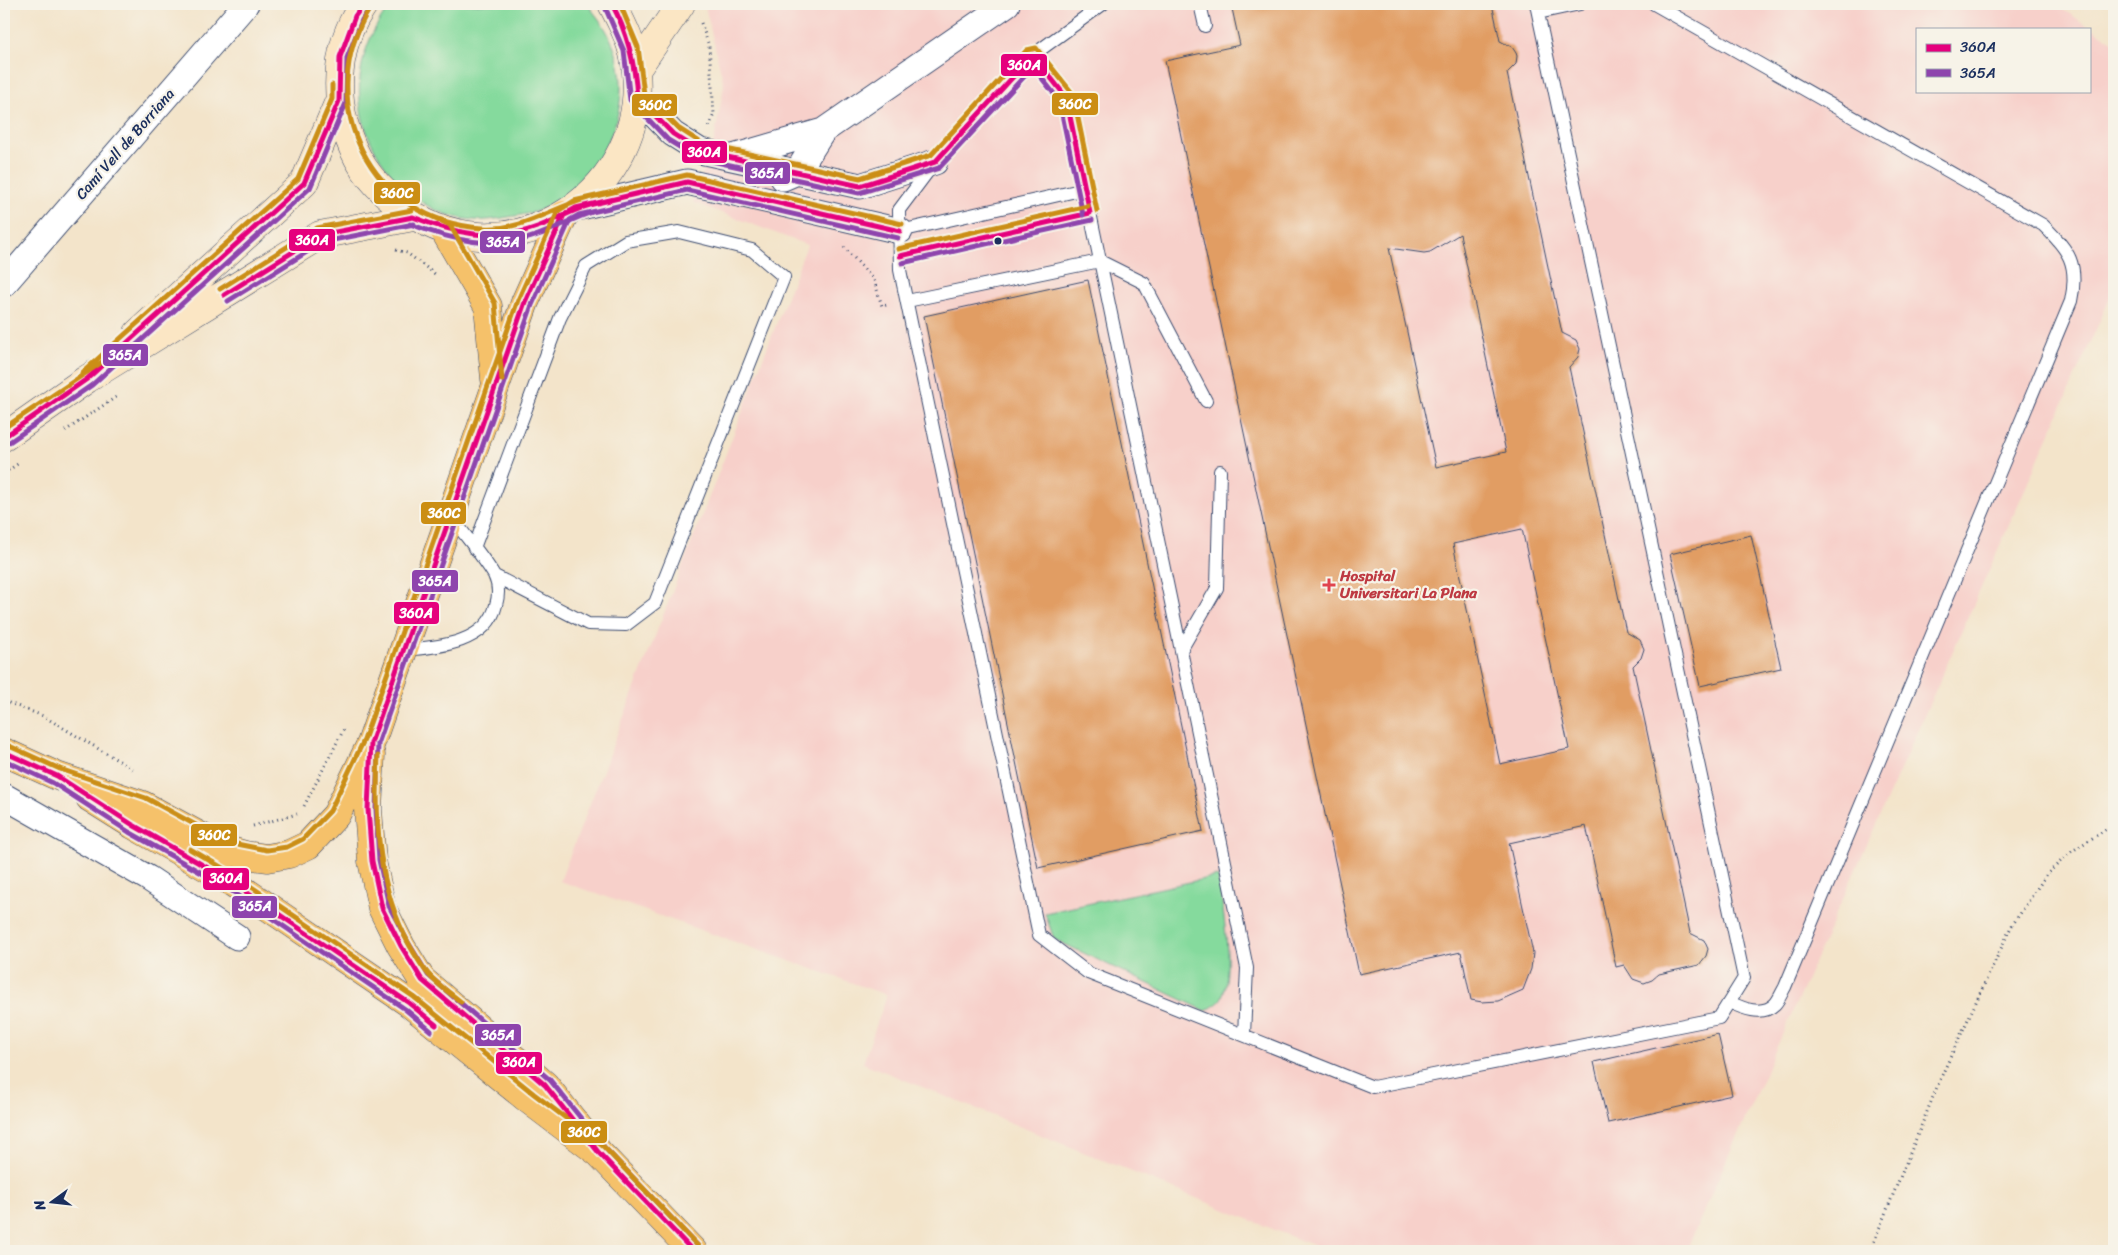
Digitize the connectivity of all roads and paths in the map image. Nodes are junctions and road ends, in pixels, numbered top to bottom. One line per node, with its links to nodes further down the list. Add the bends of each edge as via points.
1 (246, 4): 33 (street, Camí Vell de Borriana)
2 (364, 4): 15 (main road, via 355,16 340,57)
3 (612, 4): 13 (main road, via 627,32)
4 (1007, 4): 16 (street)
5 (1103, 4): 12 (lane)
6 (1200, 4): 11 (lane)
7 (1580, 4): 9 (lane)
8 (1654, 4): 59 (lane, via 2044,225 2070,258 2075,282 2071,301 1785,986 1774,1004 1764,1010 1746,1010)
9 (1537, 8): 59 (lane, via 1744,978)
10 (690, 12): 13 (main road); 17 (path, via 709,46 714,114)
11 (1205, 26)
12 (1033, 55): 19 (lane); 22 (lane, via 1066,97)
13 (636, 70): 14 (main road)
14 (636, 97): 17 (street, via 672,134); 23 (main road, via 628,139 607,177)
15 (339, 101): 25 (main road, via 351,147 377,187); 35 (main road, via 304,183)
16 (823, 130): 18 (street); 20 (street)
17 (700, 150): 18 (street)
18 (732, 158): 20 (street)
19 (934, 162): 20 (street, via 860,186); 27 (lane, via 899,210)
20 (797, 172): 21 (street, via 771,184)
21 (687, 182): 23 (street); 27 (street)
22 (1085, 189): 24 (lane); 27 (lane)
23 (570, 212): 26 (main road, via 526,232 485,236); 36 (highway, via 526,302)
24 (1090, 213): 30 (lane); 31 (lane)
25 (413, 216): 26 (main road); 35 (main road, via 320,235)
26 (444, 230): 36 (highway, via 488,306)
27 (900, 231): 30 (lane)
28 (843, 246): 34 (path, via 874,280 882,306)
29 (392, 250): 32 (path, via 407,253)
30 (900, 256): 34 (lane)
31 (1100, 261): 34 (lane); 38 (lane, via 1144,282); 48 (lane)
32 (439, 277)
33 (4, 284)
34 (907, 301): 60 (lane, via 1039,935 1088,973)
35 (87, 380): 40 (main road)
36 (496, 391): 44 (highway)
37 (119, 395): 39 (path)
38 (1206, 401)
39 (61, 434)
40 (4, 437)
41 (20, 462): 43 (path)
42 (1220, 471): 48 (lane, via 1217,588)
43 (4, 473)
44 (452, 516): 45 (lane); 47 (highway)
45 (474, 548): 46 (lane); 46 (lane, via 560,318 586,266 626,242 679,232 752,250 784,277 655,603 626,625 588,624)
46 (495, 576): 47 (lane, via 499,593 495,612 478,633 447,646)
47 (404, 650): 51 (highway)
48 (1181, 650): 60 (lane, via 1247,968)
49 (4, 701): 54 (path, via 43,716)
50 (347, 722): 57 (path, via 300,813)
51 (371, 743): 53 (highway, via 336,815 308,845 289,854 267,858 224,849 143,805); 61 (highway, via 368,809 372,861 382,908 401,946 422,980 545,1085)
52 (4, 752): 53 (highway)
53 (57, 776): 61 (highway, via 133,825 227,879 409,1003)
54 (144, 776)
55 (4, 796): 58 (street, via 148,878)
56 (2114, 824): 63 (path, via 2071,852 2047,874 2011,927 1942,1075)
57 (246, 828)
58 (237, 936)
59 (1729, 1002): 60 (lane, via 1718,1018 1373,1087)
60 (1244, 1036)
61 (598, 1153): 62 (highway)
62 (693, 1251)
63 (1870, 1251)

